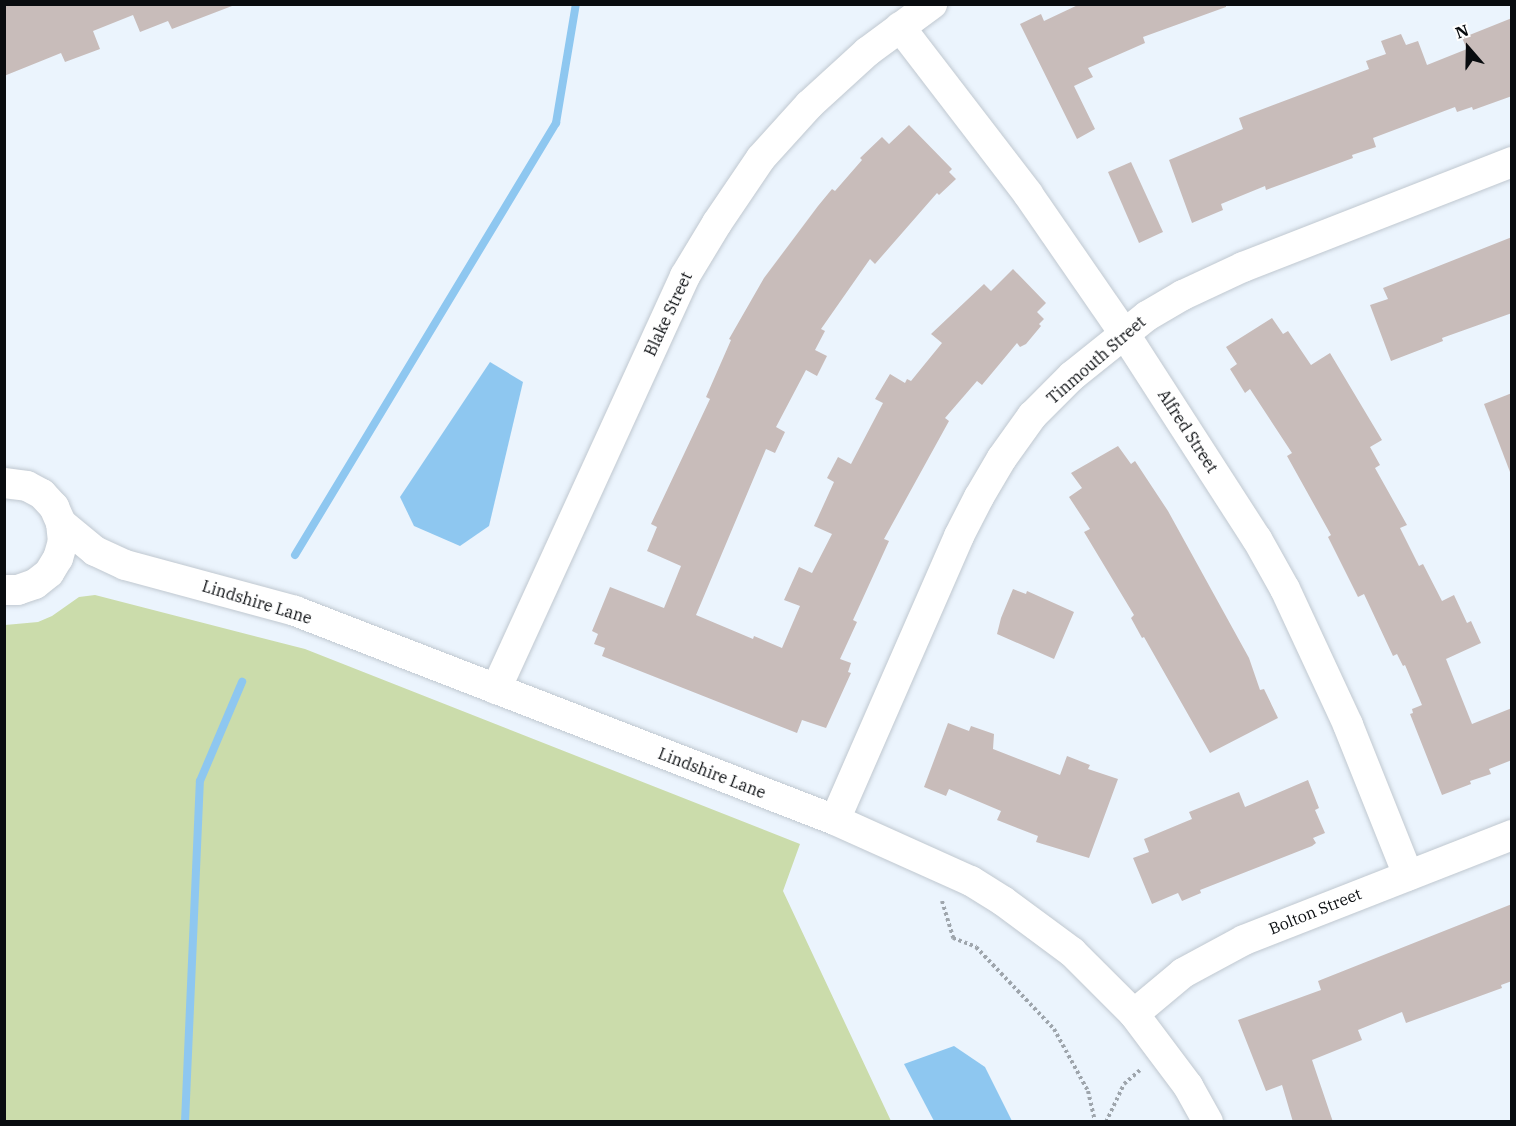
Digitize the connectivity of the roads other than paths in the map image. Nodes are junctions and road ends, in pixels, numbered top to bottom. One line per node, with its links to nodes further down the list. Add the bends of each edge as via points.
1 (932, 4): 2 (street, Blake Street)
2 (900, 27): 4 (street, Alfred Street, via 1028,194); 10 (street, Blake Street, via 809,105 761,158 711,232 685,276)
3 (1512, 162): 4 (street, Tinmouth Street, via 1243,267 1183,295)
4 (1124, 333): 11 (street, Tinmouth Street, via 1032,416 1002,458 959,536); 13 (street, Alfred Street, via 1257,538 1285,589 1348,725)
5 (4, 483): 6 (street, Lindshire Lane, via 27,486 42,494)
6 (62, 523): 7 (street, Lindshire Lane, via 95,551); 8 (street, via 63,541)
7 (124, 565): 8 (street, Lindshire Lane); 10 (street, Lindshire Lane, via 295,611)
8 (49, 573): 9 (street, Lindshire Lane, via 35,584)
9 (4, 590)
10 (496, 689): 11 (street, Lindshire Lane)
11 (835, 820): 14 (street, Lindshire Lane, via 930,861 1003,901 1072,952)
12 (1512, 835): 13 (street, Bolton Street)
13 (1408, 875): 14 (street, Bolton Street, via 1210,956)
14 (1134, 1014): 15 (street, Lindshire Lane, via 1188,1086)
15 (1208, 1122)

